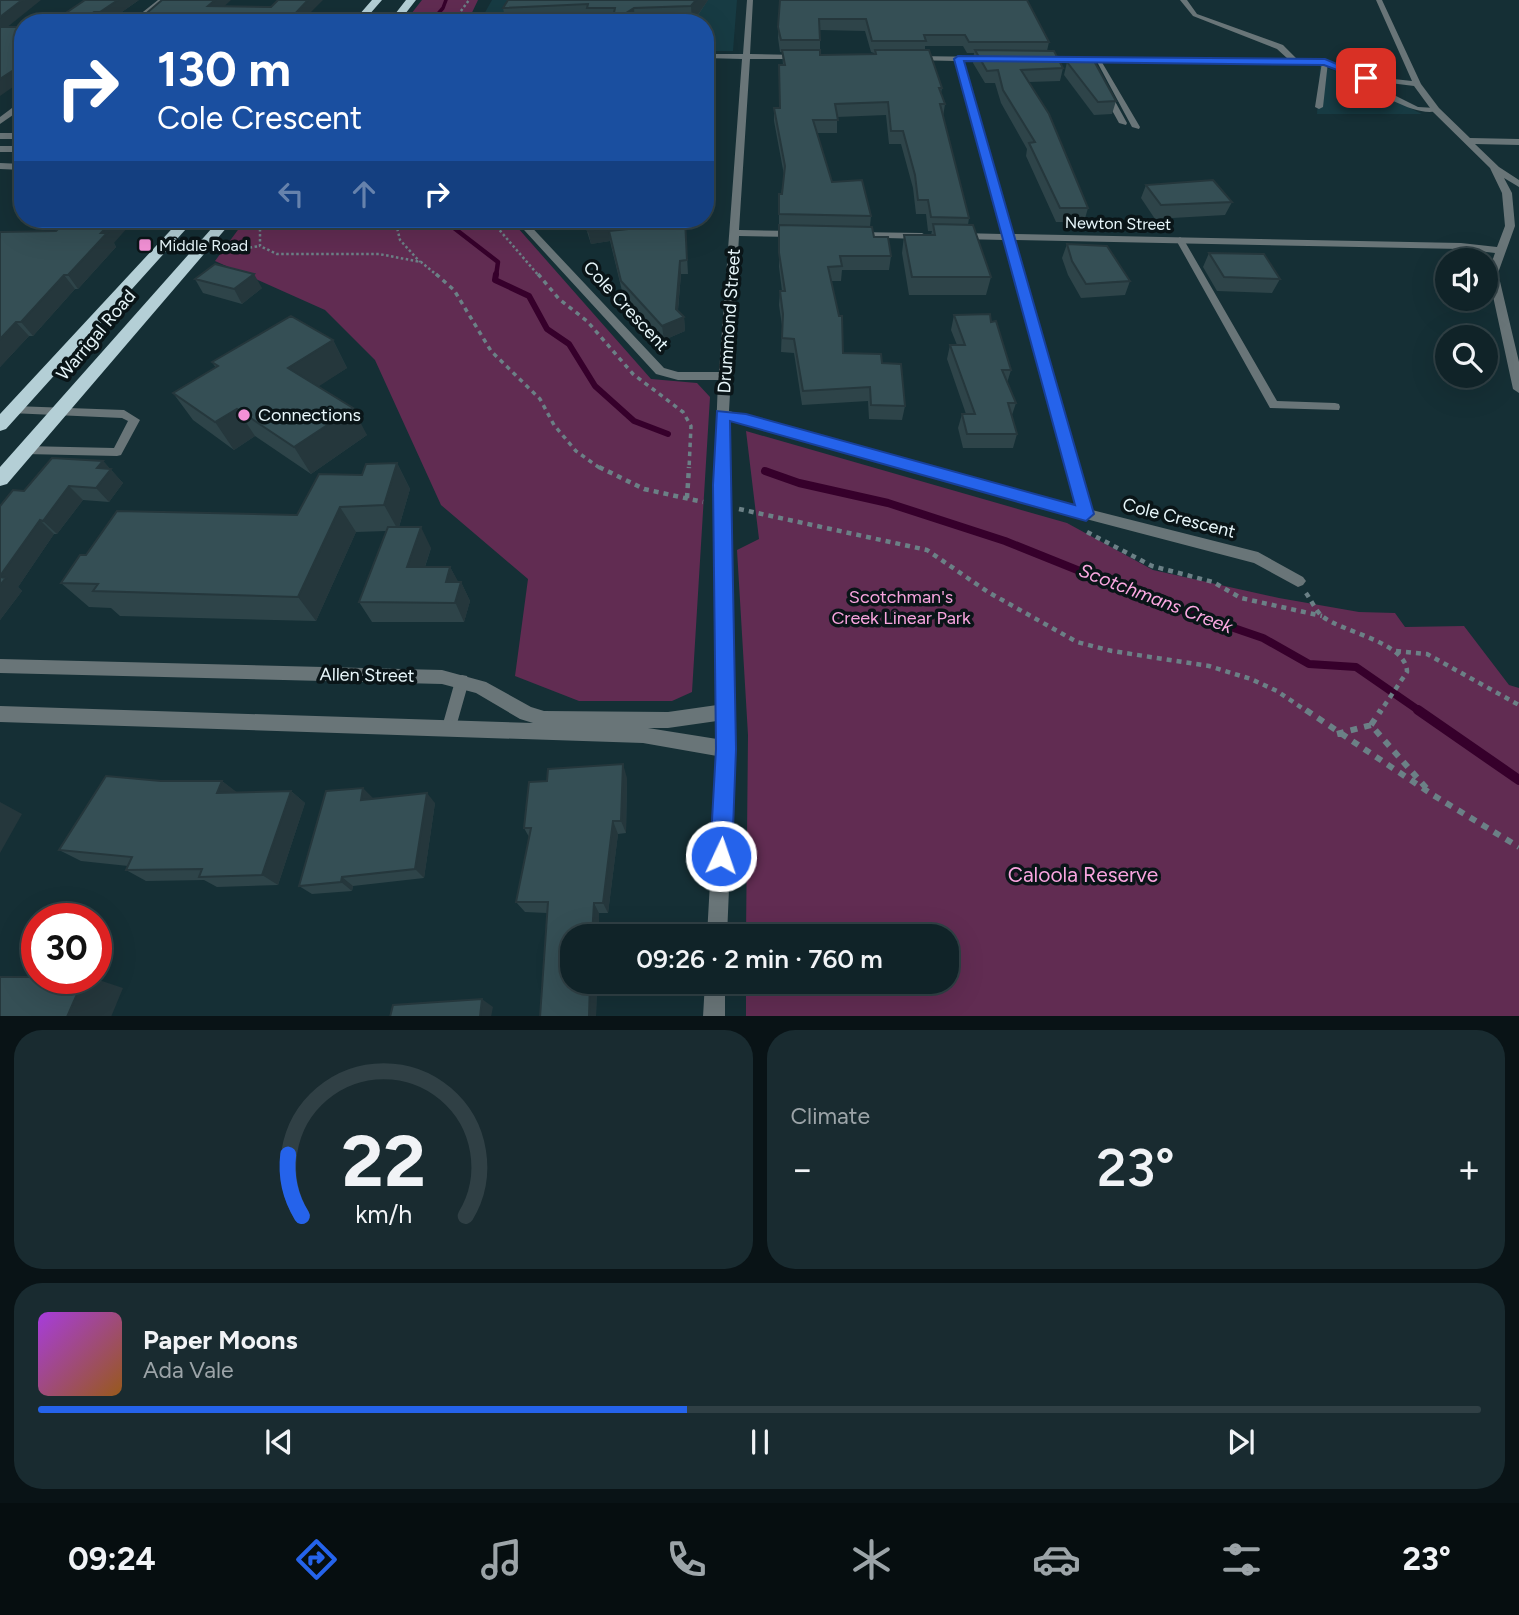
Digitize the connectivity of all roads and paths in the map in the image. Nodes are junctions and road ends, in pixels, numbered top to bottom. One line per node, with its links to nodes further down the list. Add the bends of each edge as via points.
1 (162, 0): 7 (street)
2 (377, 0): 8 (highway)
3 (411, 0): 9 (highway)
4 (750, 0): 11 (street, Drummond Street)
5 (1182, 0): 18 (street, via 1195,15 1280,47)
6 (1380, 0): 21 (street)
7 (144, 14)
8 (365, 14)
9 (400, 14)
10 (714, 56): 11 (street)
11 (745, 56): 12 (street); 38 (street, Drummond Street)
12 (813, 57)
13 (906, 58): 14 (street)
14 (958, 59): 15 (street); 43 (street)
15 (998, 59)
16 (1024, 59): 17 (street)
17 (1093, 60): 18 (street); 24 (lane); 25 (lane)
18 (1294, 61): 19 (street)
19 (1325, 62): 20 (street); 22 (lane)
20 (1366, 78): 21 (street); 23 (lane, via 1364,83 1417,109)
21 (1417, 84): 23 (street)
22 (1320, 107)
23 (1436, 110): 26 (street)
24 (1123, 123)
25 (1136, 127)
26 (1469, 141): 27 (street); 28 (street)
27 (1519, 142)
28 (1494, 167): 29 (street); 30 (street)
29 (1519, 184)
30 (1514, 206): 31 (street)
31 (1514, 225): 46 (street)
32 (180, 228): 52 (highway, Warrigal Road)
33 (219, 228): 53 (highway, Warrigal Road)
34 (260, 228): 45 (path)
35 (397, 228): 48 (path, via 400,240)
36 (498, 228): 58 (path, via 633,374 688,419)
37 (527, 228): 49 (street, Cole Crescent, via 660,371 678,376)
38 (735, 233): 39 (street); 49 (street, Drummond Street)
39 (811, 234)
40 (839, 234): 41 (street)
41 (937, 236)
42 (951, 236): 43 (street, Newton Street)
43 (1010, 237): 44 (street, Newton Street); 61 (street)
44 (1180, 240): 46 (street, Newton Street); 51 (lane, via 1274,405)
45 (260, 246): 47 (path); 48 (path, via 277,254 379,254)
46 (1500, 250): 50 (street, via 1493,273 1495,288)
47 (214, 252)
48 (421, 262): 58 (path, via 454,290 492,351 540,399 576,451 636,486)
49 (725, 376): 54 (street, Drummond Street)
50 (1519, 389)
51 (1335, 407)
52 (14, 410): 53 (lane); 55 (highway, Warrigal Road)
53 (60, 410): 56 (highway, Warrigal Road); 56 (lane, via 124,414 134,421 117,453)
54 (722, 414): 61 (street, Cole Crescent); 70 (street, Drummond Street)
55 (0, 425)
56 (25, 450): 57 (highway, Warrigal Road)
57 (0, 479)
58 (687, 498): 59 (path)
59 (712, 504)
60 (731, 508): 74 (path, via 927,550 988,592 1077,642 1209,667 1251,680 1277,691)
61 (1086, 514): 63 (street, Cole Crescent, via 1258,558)
62 (1085, 531): 65 (path, via 1152,566 1213,582 1241,598)
63 (1298, 581)
64 (1314, 605): 65 (path)
65 (1322, 616): 66 (path)
66 (1395, 651): 69 (path, via 1427,654); 72 (path, via 1407,672)
67 (0, 666): 68 (street, Allen Street, via 429,676)
68 (461, 681): 70 (street, Allen Street, via 544,719 668,720); 73 (lane)
69 (1519, 705)
70 (724, 712): 75 (street, Drummond Street)
71 (0, 714): 73 (street)
72 (1371, 725): 74 (path); 76 (path)
73 (449, 727): 75 (street, via 643,735)
74 (1337, 734): 76 (path)
75 (726, 749): 78 (street, Drummond Street)
76 (1433, 795): 77 (path)
77 (1519, 847)
78 (719, 924)
79 (715, 994): 80 (street)
80 (714, 1016)

